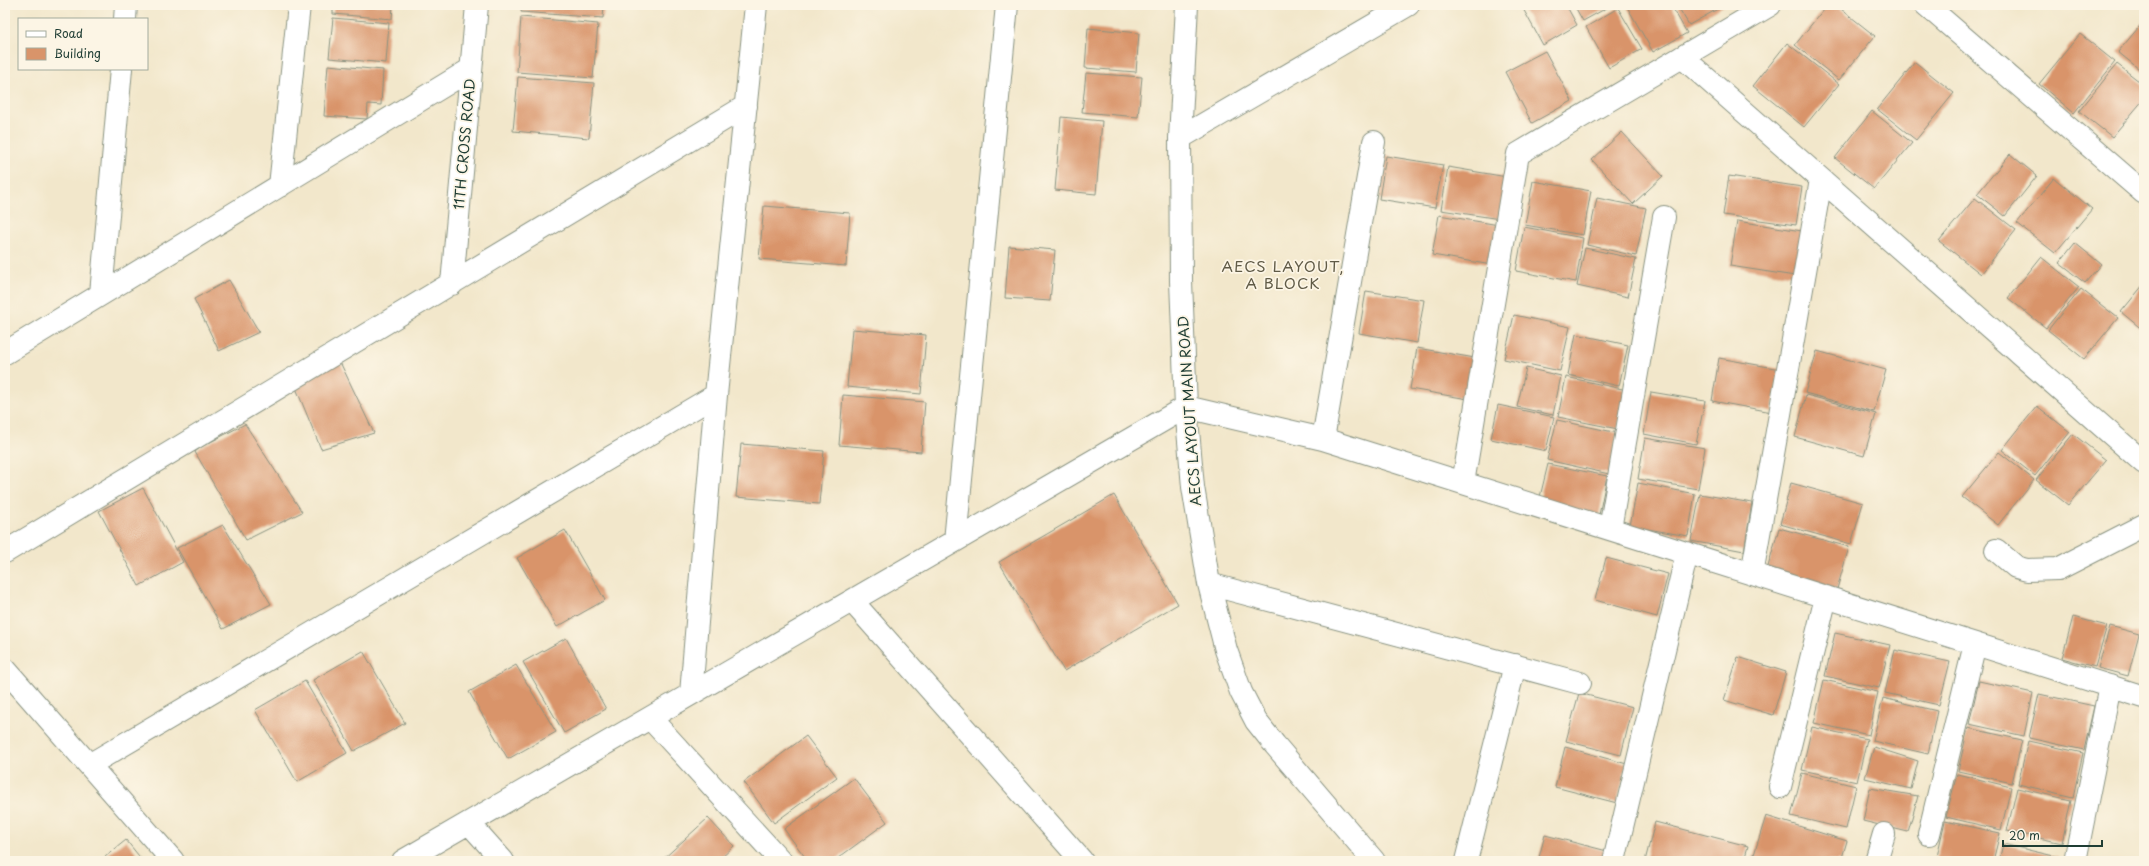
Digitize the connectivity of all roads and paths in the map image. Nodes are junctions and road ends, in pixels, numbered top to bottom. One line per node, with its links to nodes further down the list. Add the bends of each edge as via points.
1 (126, 5): 10 (street)
2 (299, 5): 18 (street)
3 (477, 5): 12 (street, 11TH CROSS ROAD)
4 (756, 5): 14 (street)
5 (1007, 5): 31 (street)
6 (1187, 5): 15 (street, AECS LAYOUT MAIN ROAD)
7 (1408, 5): 15 (street)
8 (1770, 5): 11 (street)
9 (1926, 5): 19 (street)
10 (125, 18)
11 (1682, 57): 17 (street); 28 (street, via 1518,154)
12 (471, 69): 18 (street); 21 (street, 11TH CROSS ROAD)
13 (121, 70): 22 (street)
14 (746, 106): 21 (street); 24 (street)
15 (1180, 138): 25 (street, AECS LAYOUT MAIN ROAD, via 1181,281)
16 (1374, 142): 26 (street)
17 (1821, 180): 27 (street); 35 (street)
18 (280, 186): 22 (street)
19 (2144, 193)
20 (1664, 217): 30 (street)
21 (452, 284): 33 (street)
22 (101, 294): 23 (street)
23 (5, 353)
24 (716, 395): 44 (street); 47 (street)
25 (1186, 408): 26 (street); 31 (street); 36 (street, AECS LAYOUT MAIN ROAD, via 1193,487)
26 (1323, 439): 28 (street)
27 (2144, 463)
28 (1463, 483): 30 (street)
29 (2144, 525): 32 (street, via 2058,569 2027,570 2016,566)
30 (1610, 529): 34 (street)
31 (955, 541): 38 (street)
32 (1996, 550)
33 (5, 552)
34 (1687, 553): 35 (street); 59 (street)
35 (1752, 574): 37 (street)
36 (1209, 584): 40 (street); 52 (street, AECS LAYOUT MAIN ROAD, via 1226,650 1241,692 1256,721)
37 (1826, 597): 39 (street); 48 (street)
38 (852, 601): 44 (street); 57 (street)
39 (1975, 644): 43 (street); 51 (street)
40 (1515, 665): 42 (street); 58 (street)
41 (5, 669): 47 (street)
42 (1580, 684)
43 (2110, 686): 45 (street); 61 (street)
44 (691, 694): 46 (street)
45 (2144, 697)
46 (650, 718): 49 (street); 56 (street)
47 (89, 765): 53 (street)
48 (1780, 787)
49 (469, 823): 54 (street); 55 (street)
50 (1884, 834): 60 (street)
51 (1929, 834)
52 (1372, 860)
53 (173, 861)
54 (402, 861)
55 (503, 861)
56 (781, 861)
57 (1082, 861)
58 (1466, 861)
59 (1614, 861)
60 (1876, 861)
61 (2075, 861)

